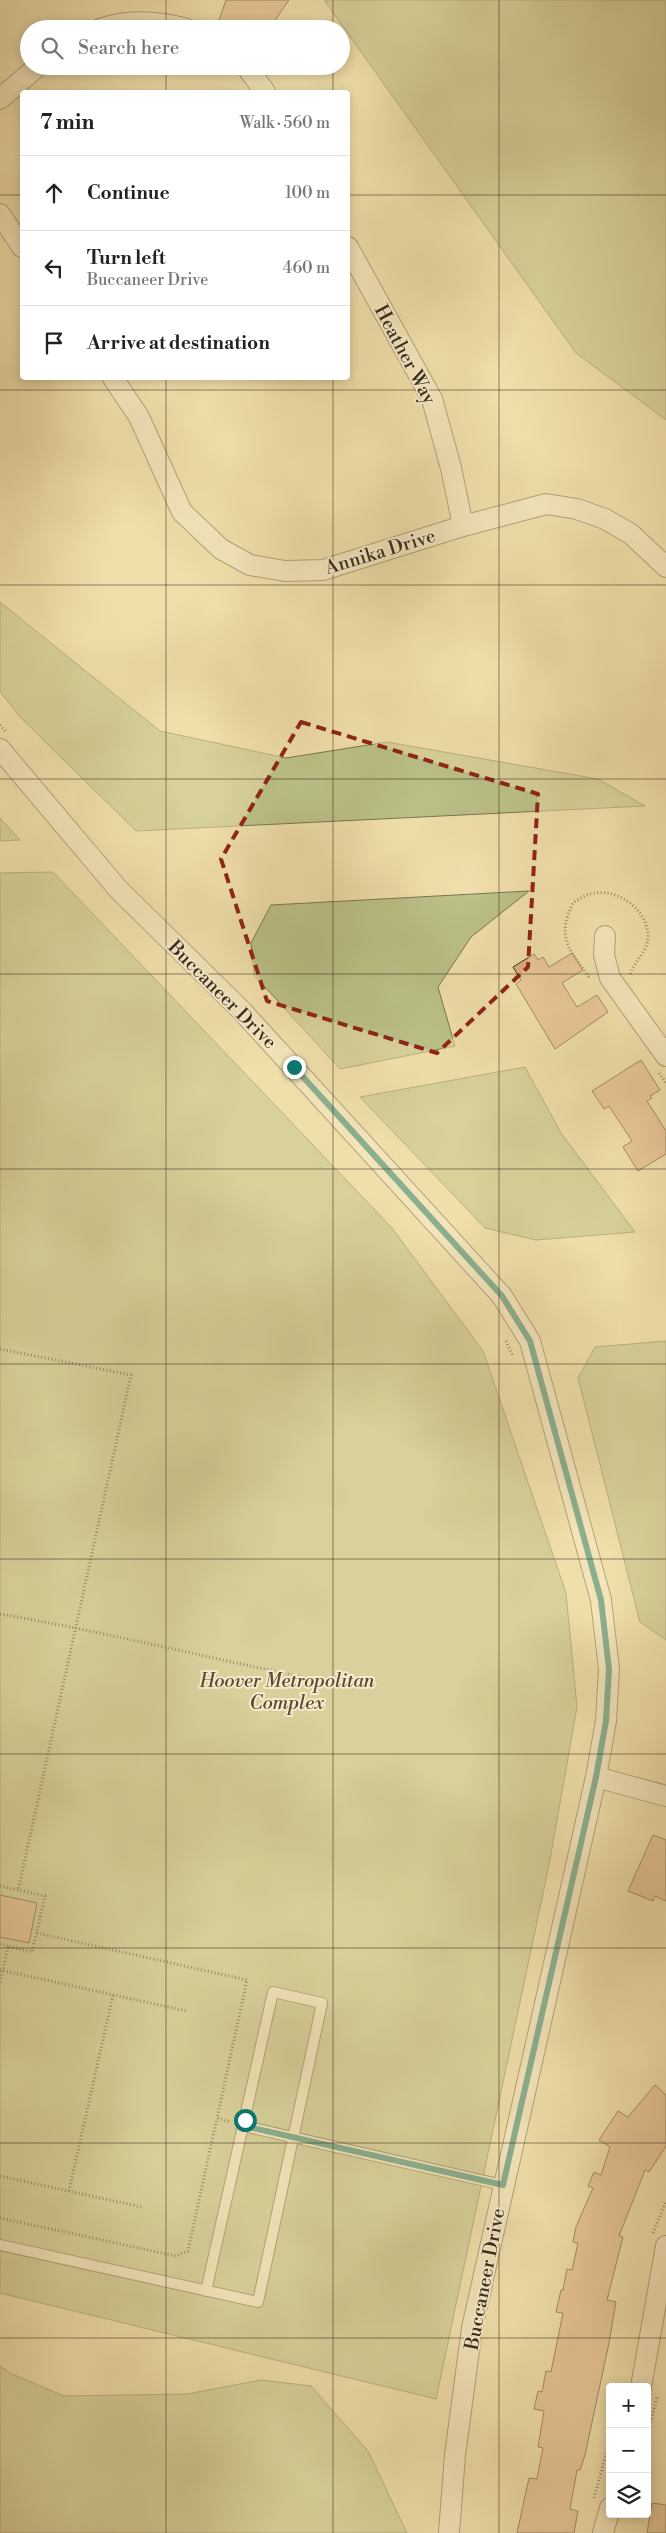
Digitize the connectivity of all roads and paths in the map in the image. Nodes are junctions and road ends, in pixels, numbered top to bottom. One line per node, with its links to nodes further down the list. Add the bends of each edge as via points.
1 (28, 75): 4 (street)
2 (253, 75): 3 (street)
3 (264, 90)
4 (0, 99)
5 (0, 214): 6 (street)
6 (20, 244)
7 (350, 251): 9 (street, Heather Way, via 432,399 452,468)
8 (114, 380): 9 (street, Annika Drive, via 138,416 182,512 221,549 250,565 285,571 323,570)
9 (463, 526): 10 (street, Annika Drive, via 546,504 576,509 605,518 631,534)
10 (666, 567)
11 (0, 725): 12 (path)
12 (6, 744): 21 (street, Buccaneer Drive, via 118,889 241,1010 502,1296 530,1341 601,1600 609,1669 606,1721)
13 (605, 936): 14 (street, via 604,955 610,978)
14 (666, 1056)
15 (505, 1338): 17 (path)
16 (0, 1348): 19 (path, via 131,1375)
17 (516, 1363)
18 (0, 1614): 19 (path)
19 (77, 1627): 20 (path); 24 (path)
20 (318, 1680)
21 (596, 1777): 22 (street); 35 (street, Buccaneer Drive)
22 (666, 1796)
23 (0, 1886): 24 (path)
24 (18, 1890): 26 (path, via 45,1896 32,1952)
25 (0, 1944): 26 (path)
26 (8, 1946): 27 (path)
27 (1, 1970): 28 (path); 29 (path)
28 (0, 1983)
29 (113, 1995): 30 (path); 36 (path)
30 (187, 2010)
31 (216, 2118): 38 (path, via 188,2251 176,2256)
32 (244, 2126): 33 (lane); 33 (lane, via 272,1992 322,2003); 41 (lane)
33 (293, 2137): 35 (lane); 41 (lane, via 258,2302)
34 (0, 2176): 36 (path)
35 (503, 2185): 46 (street, Buccaneer Drive, via 472,2328 455,2455)
36 (69, 2191): 37 (path)
37 (141, 2207)
38 (0, 2218)
39 (0, 2245): 41 (lane)
40 (666, 2246): 42 (street)
41 (206, 2291)
42 (659, 2322): 43 (street)
43 (642, 2383)
44 (606, 2469): 45 (path)
45 (601, 2506): 47 (street)
46 (449, 2533)
47 (603, 2533)

